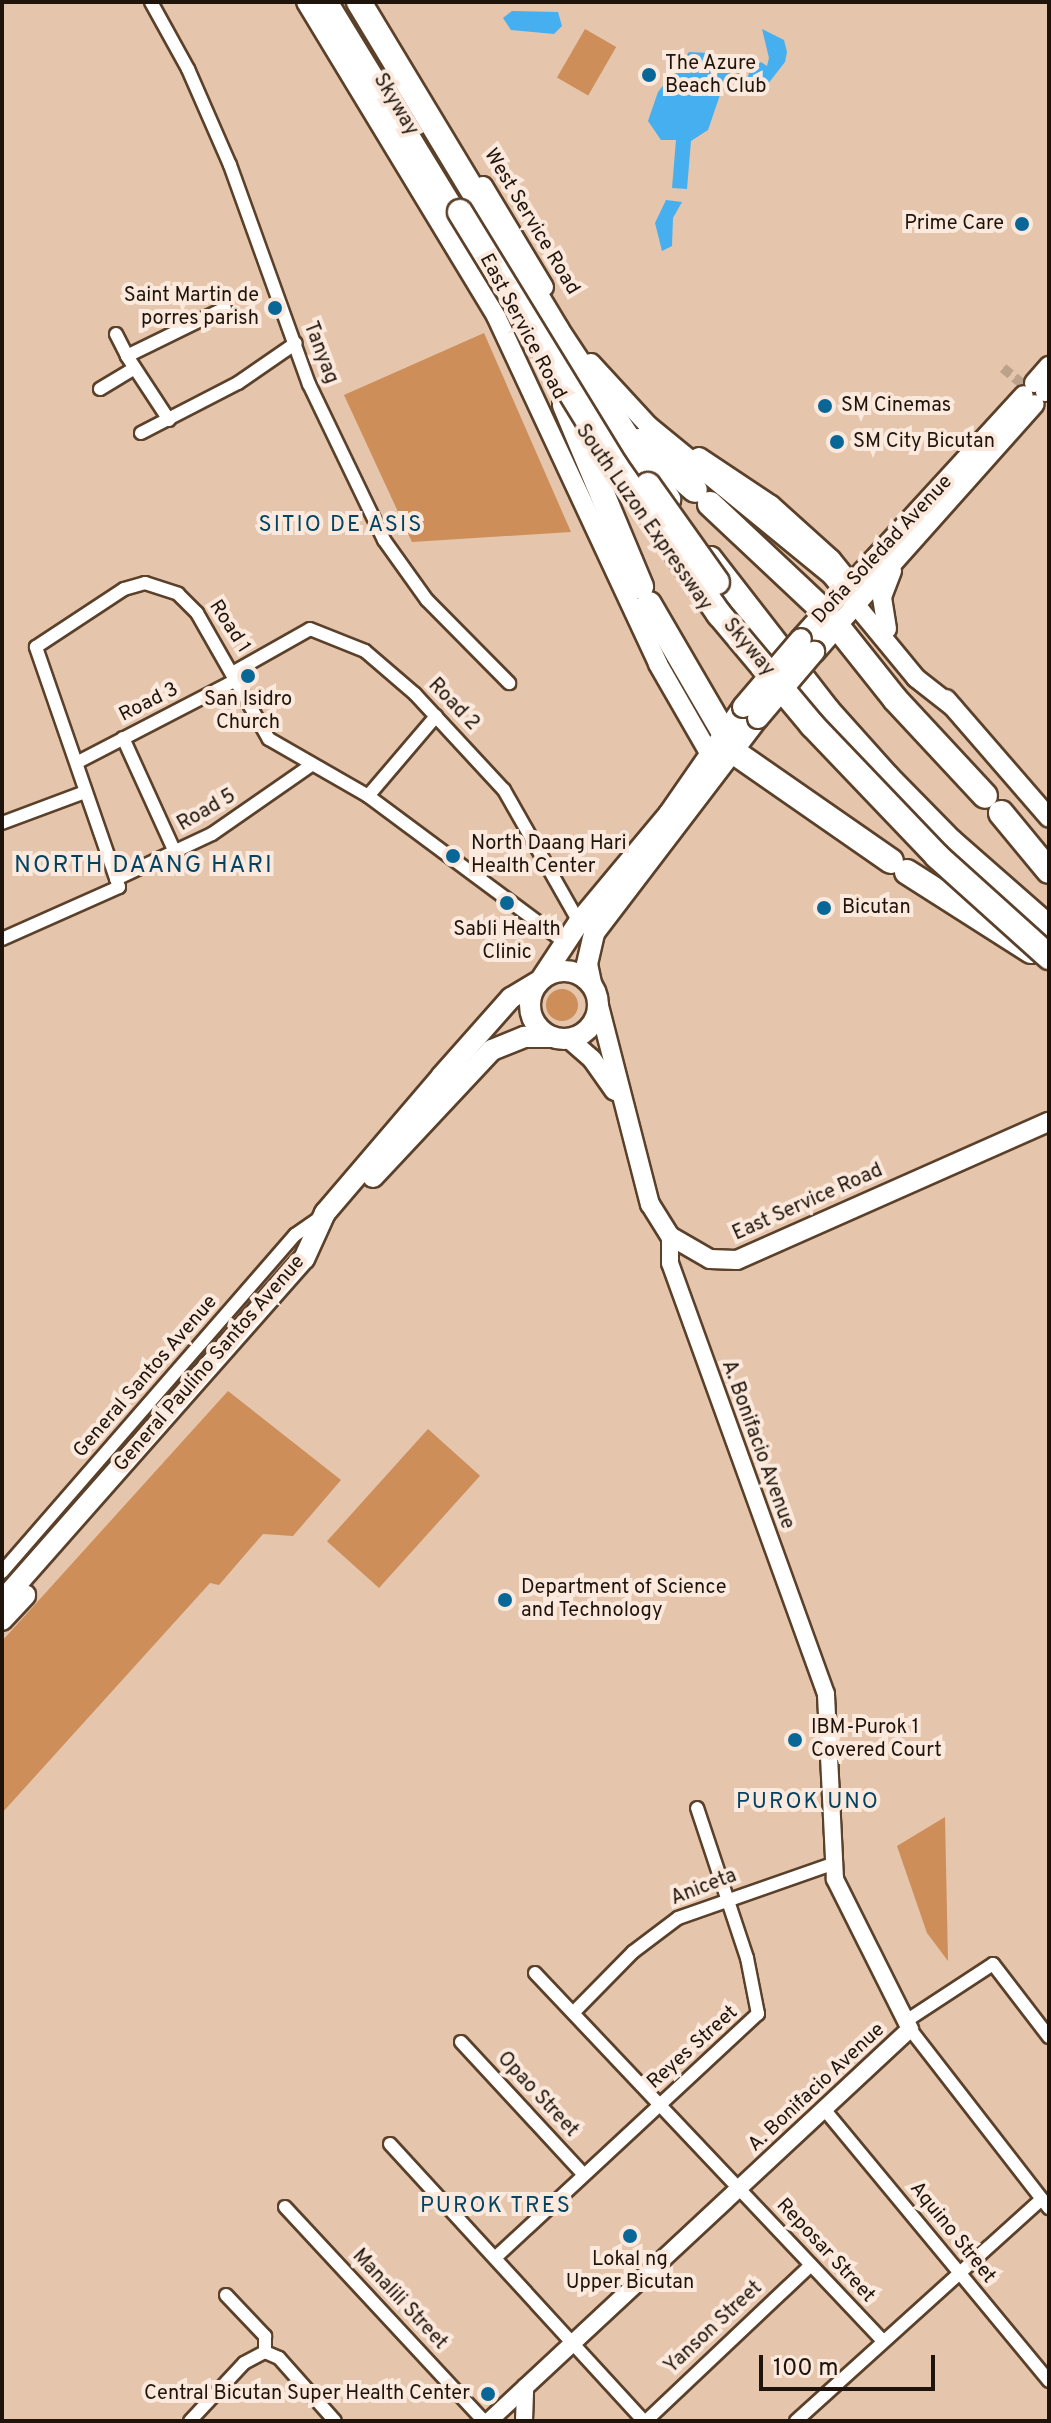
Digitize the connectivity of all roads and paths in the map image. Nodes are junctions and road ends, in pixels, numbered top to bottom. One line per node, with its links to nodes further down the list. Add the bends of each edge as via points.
1 (151, 2): 10 (street, Tanyag, via 188,69 230,165)
2 (306, 2): 30 (main road, East Service Road, via 496,316 658,664)
3 (325, 2): 17 (highway, South Luzon Expressway)
4 (333, 2): 44 (highway, Skyway, bridge, via 615,465 719,614 812,725 926,846)
5 (348, 2): 44 (highway, Skyway, bridge, via 612,431 733,604 887,785)
6 (359, 2): 16 (highway, South Luzon Expressway)
7 (372, 2): 21 (main road, West Service Road, via 582,350 623,401 674,447 710,462 771,505 831,559)
8 (225, 308): 11 (street)
9 (116, 334): 11 (street)
10 (296, 343): 18 (street); 25 (street, Tanyag, via 309,384 384,540 427,600)
11 (127, 356): 13 (street)
12 (1049, 366): 15 (main road, Doña Soledad Avenue)
13 (133, 369): 14 (street); 18 (street)
14 (100, 389)
15 (1037, 392): 20 (main road, Doña Soledad Avenue); 21 (main road, Doña Soledad Avenue)
16 (598, 394): 22 (highway, via 625,429); 41 (highway, South Luzon Expressway, via 738,598 828,711 950,841)
17 (565, 405): 30 (highway, via 645,595); 44 (highway, South Luzon Expressway, via 712,618 807,733 931,861)
18 (169, 420): 19 (street)
19 (141, 433)
20 (899, 556): 21 (main road, Doña Soledad Avenue); 23 (main road, via 882,597)
21 (852, 594): 22 (main road, Doña Soledad Avenue); 23 (main road, West Service Road); 26 (main road, West Service Road, via 916,678)
22 (831, 619): 27 (main road, Doña Soledad Avenue, bridge); 38 (highway)
23 (887, 629): 26 (main road, West Service Road)
24 (236, 676): 28 (street, Road 2, via 300,632 316,629 365,651); 29 (street, Road 3); 31 (street, Road 1, via 197,613 178,594 153,583 124,589 36,647); 32 (street, Road 1, via 269,739)
25 (509, 683)
26 (953, 707): 35 (main road, West Service Road)
27 (750, 712): 30 (main road, General Paulino Santos Avenue)
28 (436, 716): 34 (street); 40 (street, Road 2, via 518,809)
29 (123, 738): 31 (street, Road 3); 37 (street)
30 (722, 752): 40 (main road, General Paulino Santos Avenue); 44 (highway, via 899,867); 46 (main road, General Paulino Santos Avenue, via 594,933 587,964)
31 (78, 762): 33 (street, Road 1)
32 (310, 766): 34 (street, Road 1); 37 (street, Road 5, via 239,818)
33 (85, 792): 36 (street); 39 (street, Road 1)
34 (368, 796): 43 (street, Road 1)
35 (1049, 818)
36 (2, 823)
37 (175, 852): 39 (street, Road 5)
38 (1049, 871)
39 (117, 884): 42 (street, Road 5)
40 (579, 922): 43 (main road, General Paulino Santos Avenue)
41 (1049, 928)
42 (2, 939)
43 (566, 943): 45 (main road, General Paulino Santos Avenue)
44 (1044, 952)
45 (540, 980): 46 (main road, via 572,971); 47 (main road, via 530,1012); 50 (main road, General Paulino Santos Avenue, via 511,998)
46 (595, 993): 47 (main road, via 592,1025); 48 (main road, East Service Road)
47 (560, 1038): 48 (main road, East Service Road, via 592,1059); 54 (main road, General Paulino Santos Avenue, via 508,1043 478,1062 328,1227 315,1267)
48 (623, 1106): 51 (main road, East Service Road, via 650,1204)
49 (1049, 1122): 51 (main road, East Service Road, via 737,1260 710,1259)
50 (325, 1213): 52 (street, General Santos Avenue, via 295,1235); 53 (main road, General Paulino Santos Avenue, via 304,1259)
51 (670, 1236): 56 (street, A. Bonifacio Avenue, via 670,1263 826,1694)
52 (2, 1572)
53 (2, 1601)
54 (2, 1620)
55 (697, 1808): 57 (street, Reyes Street)
56 (832, 1864): 57 (street, Aniceta); 60 (street, A. Bonifacio Avenue, via 850,1915)
57 (728, 1899): 59 (street, Aniceta, via 666,1925); 63 (street, Reyes Street, via 758,2014)
58 (535, 1973): 59 (street, Reposar Street)
59 (574, 2012): 63 (street, Reposar Street)
60 (908, 2025): 61 (street, via 993,1964); 64 (street, A. Bonifacio Avenue); 68 (street)
61 (1049, 2037)
62 (461, 2042): 66 (street, Opao Street)
63 (661, 2104): 66 (street, Reyes Street); 67 (street, Reposar Street)
64 (824, 2109): 67 (street, A. Bonifacio Avenue); 72 (street, Aquino Street)
65 (390, 2144): 70 (street)
66 (584, 2175): 70 (street, Reyes Street)
67 (739, 2188): 71 (street, Reposar Street); 75 (street, A. Bonifacio Avenue)
68 (1045, 2204): 72 (street)
69 (285, 2207): 81 (street, Manalili Street)
70 (495, 2258): 75 (street)
71 (811, 2265): 74 (street, Reposar Street); 83 (street, Yanson Street)
72 (958, 2272): 74 (street); 77 (street, Aquino Street)
73 (226, 2295): 76 (street, via 265,2336)
74 (882, 2340): 84 (street)
75 (570, 2344): 78 (street, A. Bonifacio Avenue); 83 (street)
76 (265, 2352): 79 (street, via 244,2363); 80 (street, via 279,2358)
77 (1049, 2381)
78 (525, 2387): 81 (street, A. Bonifacio Avenue); 82 (street)
79 (190, 2421)
80 (335, 2421)
81 (486, 2421)
82 (524, 2421)
83 (645, 2421)
84 (796, 2421)

